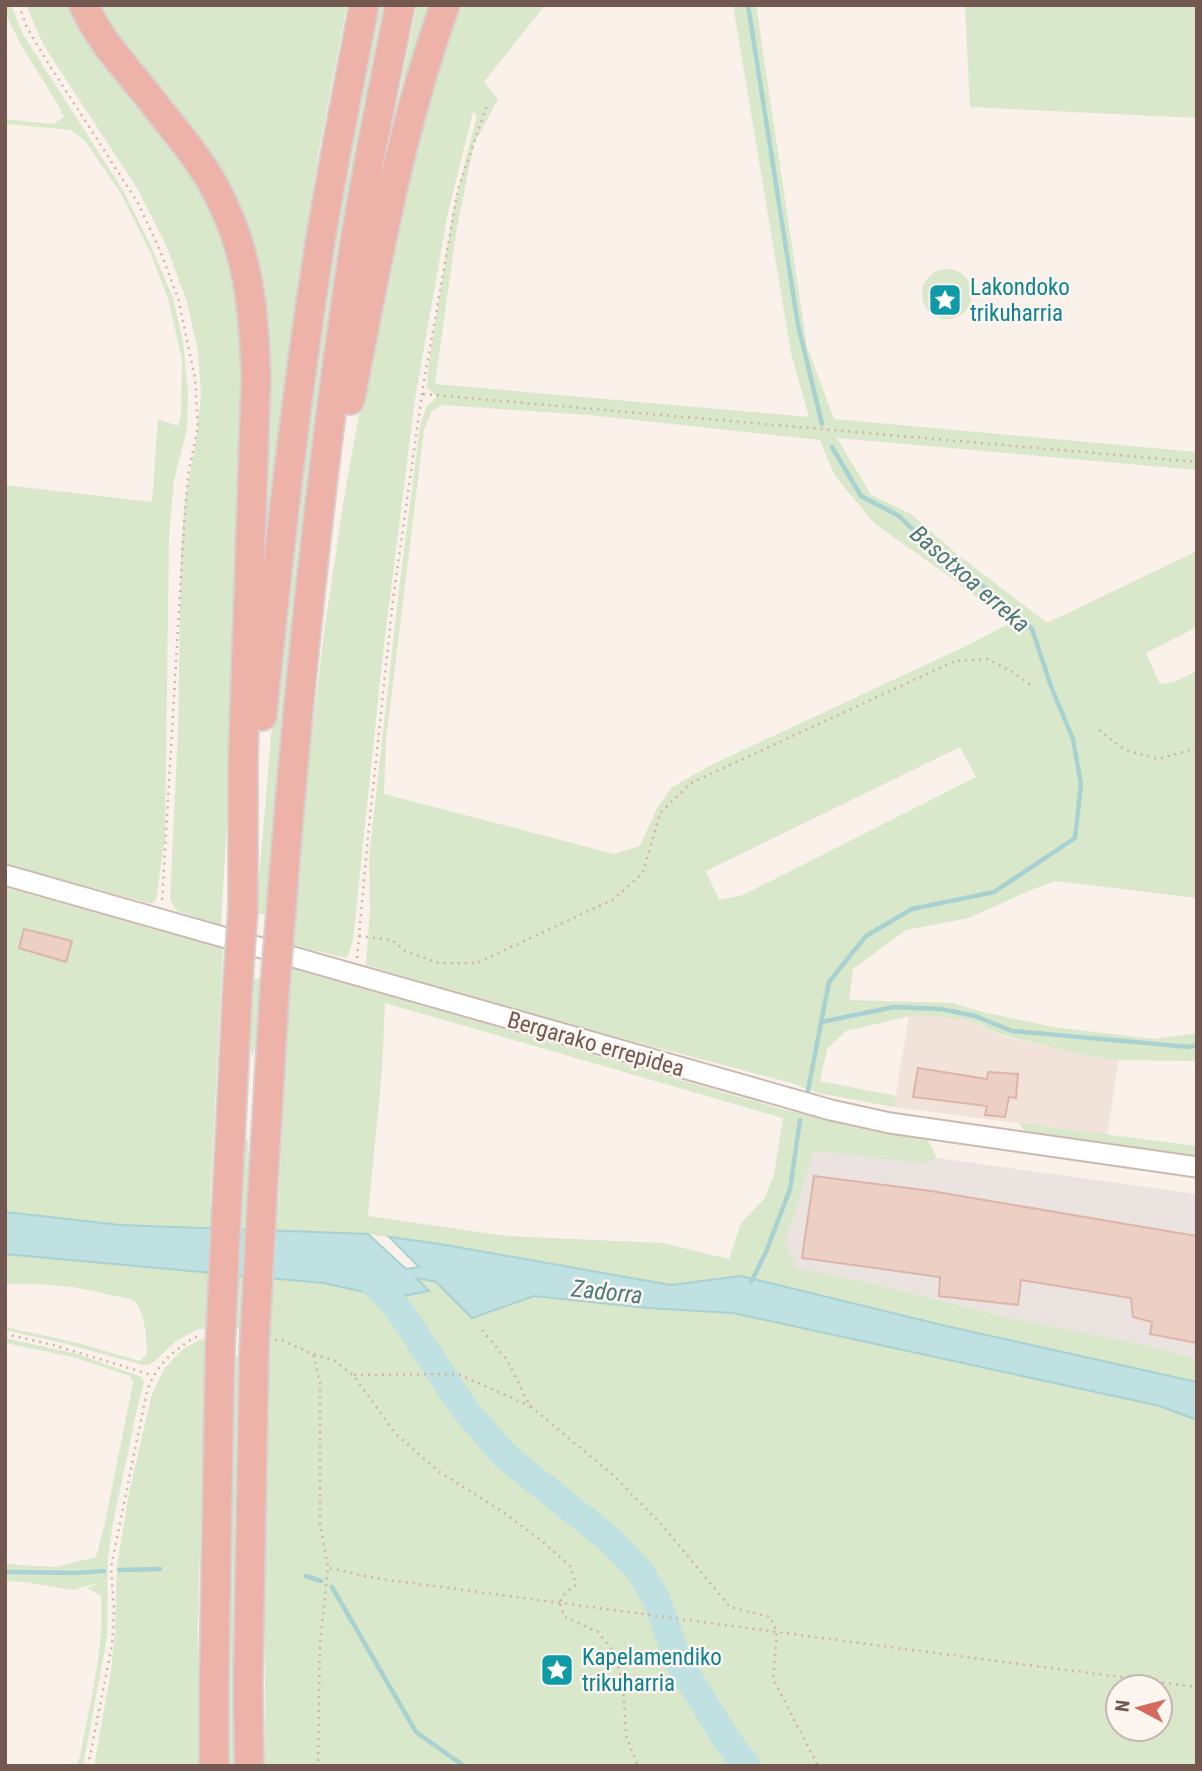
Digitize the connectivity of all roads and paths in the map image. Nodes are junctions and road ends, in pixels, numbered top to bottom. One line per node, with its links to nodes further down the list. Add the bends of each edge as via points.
1 (19, 5): 15 (path, via 27,28 138,203 178,298 195,378 198,427 185,513)
2 (84, 5): 14 (highway, via 108,46 214,187 247,273 257,379 243,760)
3 (364, 5): 14 (highway, via 317,261 297,406)
4 (400, 5): 9 (highway, via 353,258)
5 (444, 5): 9 (highway, via 418,86 381,245)
6 (488, 102): 7 (path, via 458,189)
7 (423, 394): 8 (path); 16 (path, via 393,599)
8 (1197, 462)
9 (306, 619): 33 (highway, bridge, via 279,925 254,1352)
10 (1031, 685): 16 (path, via 988,659 955,661 691,783 660,813 643,873 614,899 477,963 439,963 405,951 392,940)
11 (1099, 730): 12 (path, via 1125,750 1158,760)
12 (1197, 748)
13 (5, 875): 15 (street, Bergarako errepidea)
14 (243, 909): 22 (highway, bridge, via 227,1201)
15 (161, 919): 17 (street, Bergarako errepidea)
16 (359, 936): 17 (path)
17 (356, 975): 18 (street, Bergarako errepidea, via 831,1110 890,1123)
18 (1197, 1167)
19 (482, 1330): 26 (path, via 507,1360)
20 (5, 1334): 24 (path)
21 (281, 1340): 23 (path)
22 (207, 1343): 24 (path, via 172,1352); 32 (highway)
23 (313, 1354): 25 (path, via 335,1361); 27 (path, via 320,1383 320,1524)
24 (152, 1375): 31 (path, via 111,1567 112,1645)
25 (352, 1375): 26 (path, via 458,1374); 28 (path, via 396,1434 438,1471 500,1510 571,1567 576,1585)
26 (530, 1406): 29 (path, via 614,1476 730,1607 770,1617)
27 (328, 1567): 28 (path, via 374,1578); 34 (path, via 320,1643)
28 (559, 1603): 29 (path); 35 (path, via 565,1617 598,1632 614,1651 623,1684 626,1736)
29 (777, 1632): 30 (path); 36 (path, via 773,1679)
30 (1197, 1687)
31 (88, 1766)
32 (214, 1766)
33 (249, 1766)
34 (318, 1766)
35 (638, 1766)
36 (818, 1766)

